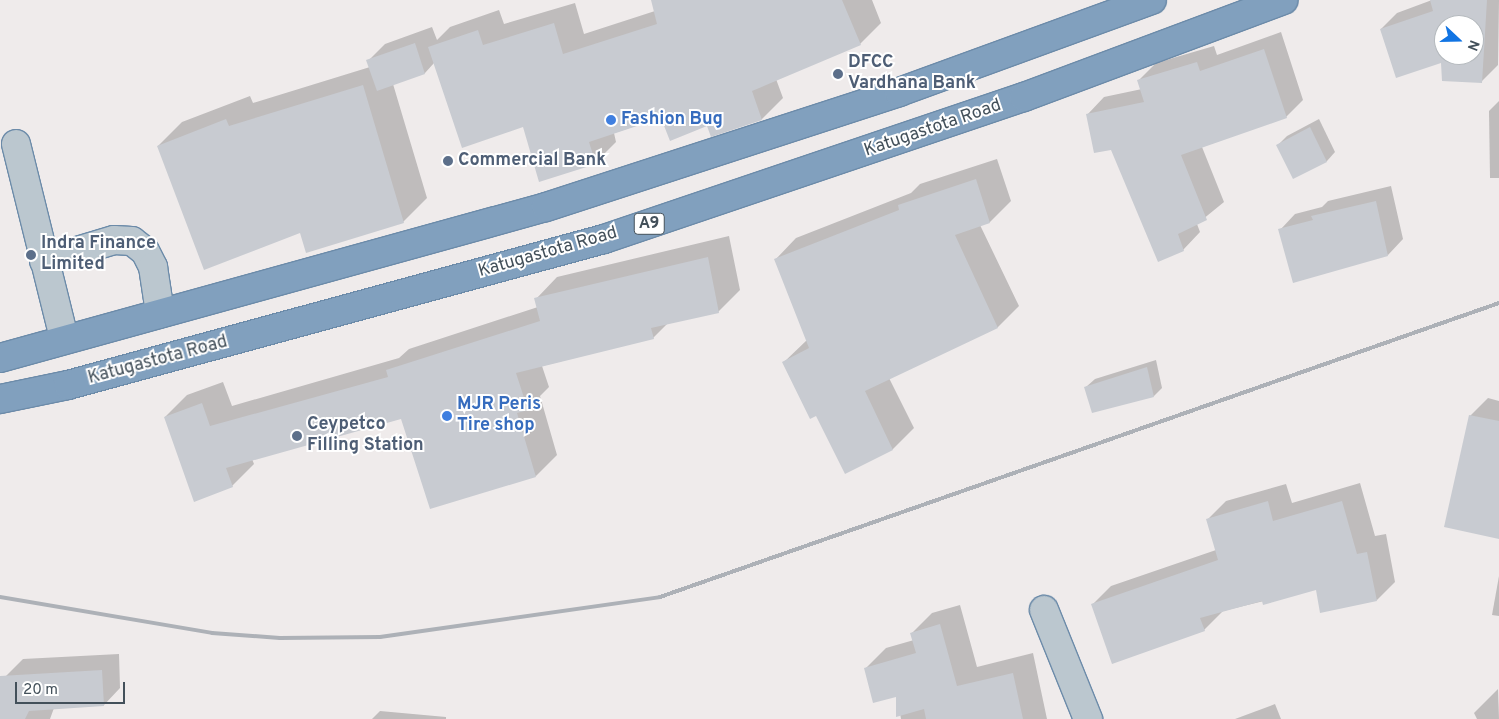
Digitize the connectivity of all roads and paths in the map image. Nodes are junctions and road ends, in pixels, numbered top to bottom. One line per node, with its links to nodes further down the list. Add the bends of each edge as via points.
1 (1152, 0): 5 (highway, via 899,92 546,206)
2 (1283, 0): 8 (highway, Katugastota Road / A9, via 1024,97 604,239 68,385)
3 (16, 144): 4 (street)
4 (44, 261): 5 (street, via 114,240 132,240 145,251 153,267); 6 (street)
5 (160, 313): 6 (highway)
6 (64, 338): 7 (highway)
7 (0, 358)
8 (0, 399)
9 (1044, 610): 10 (street)
10 (1088, 719)

